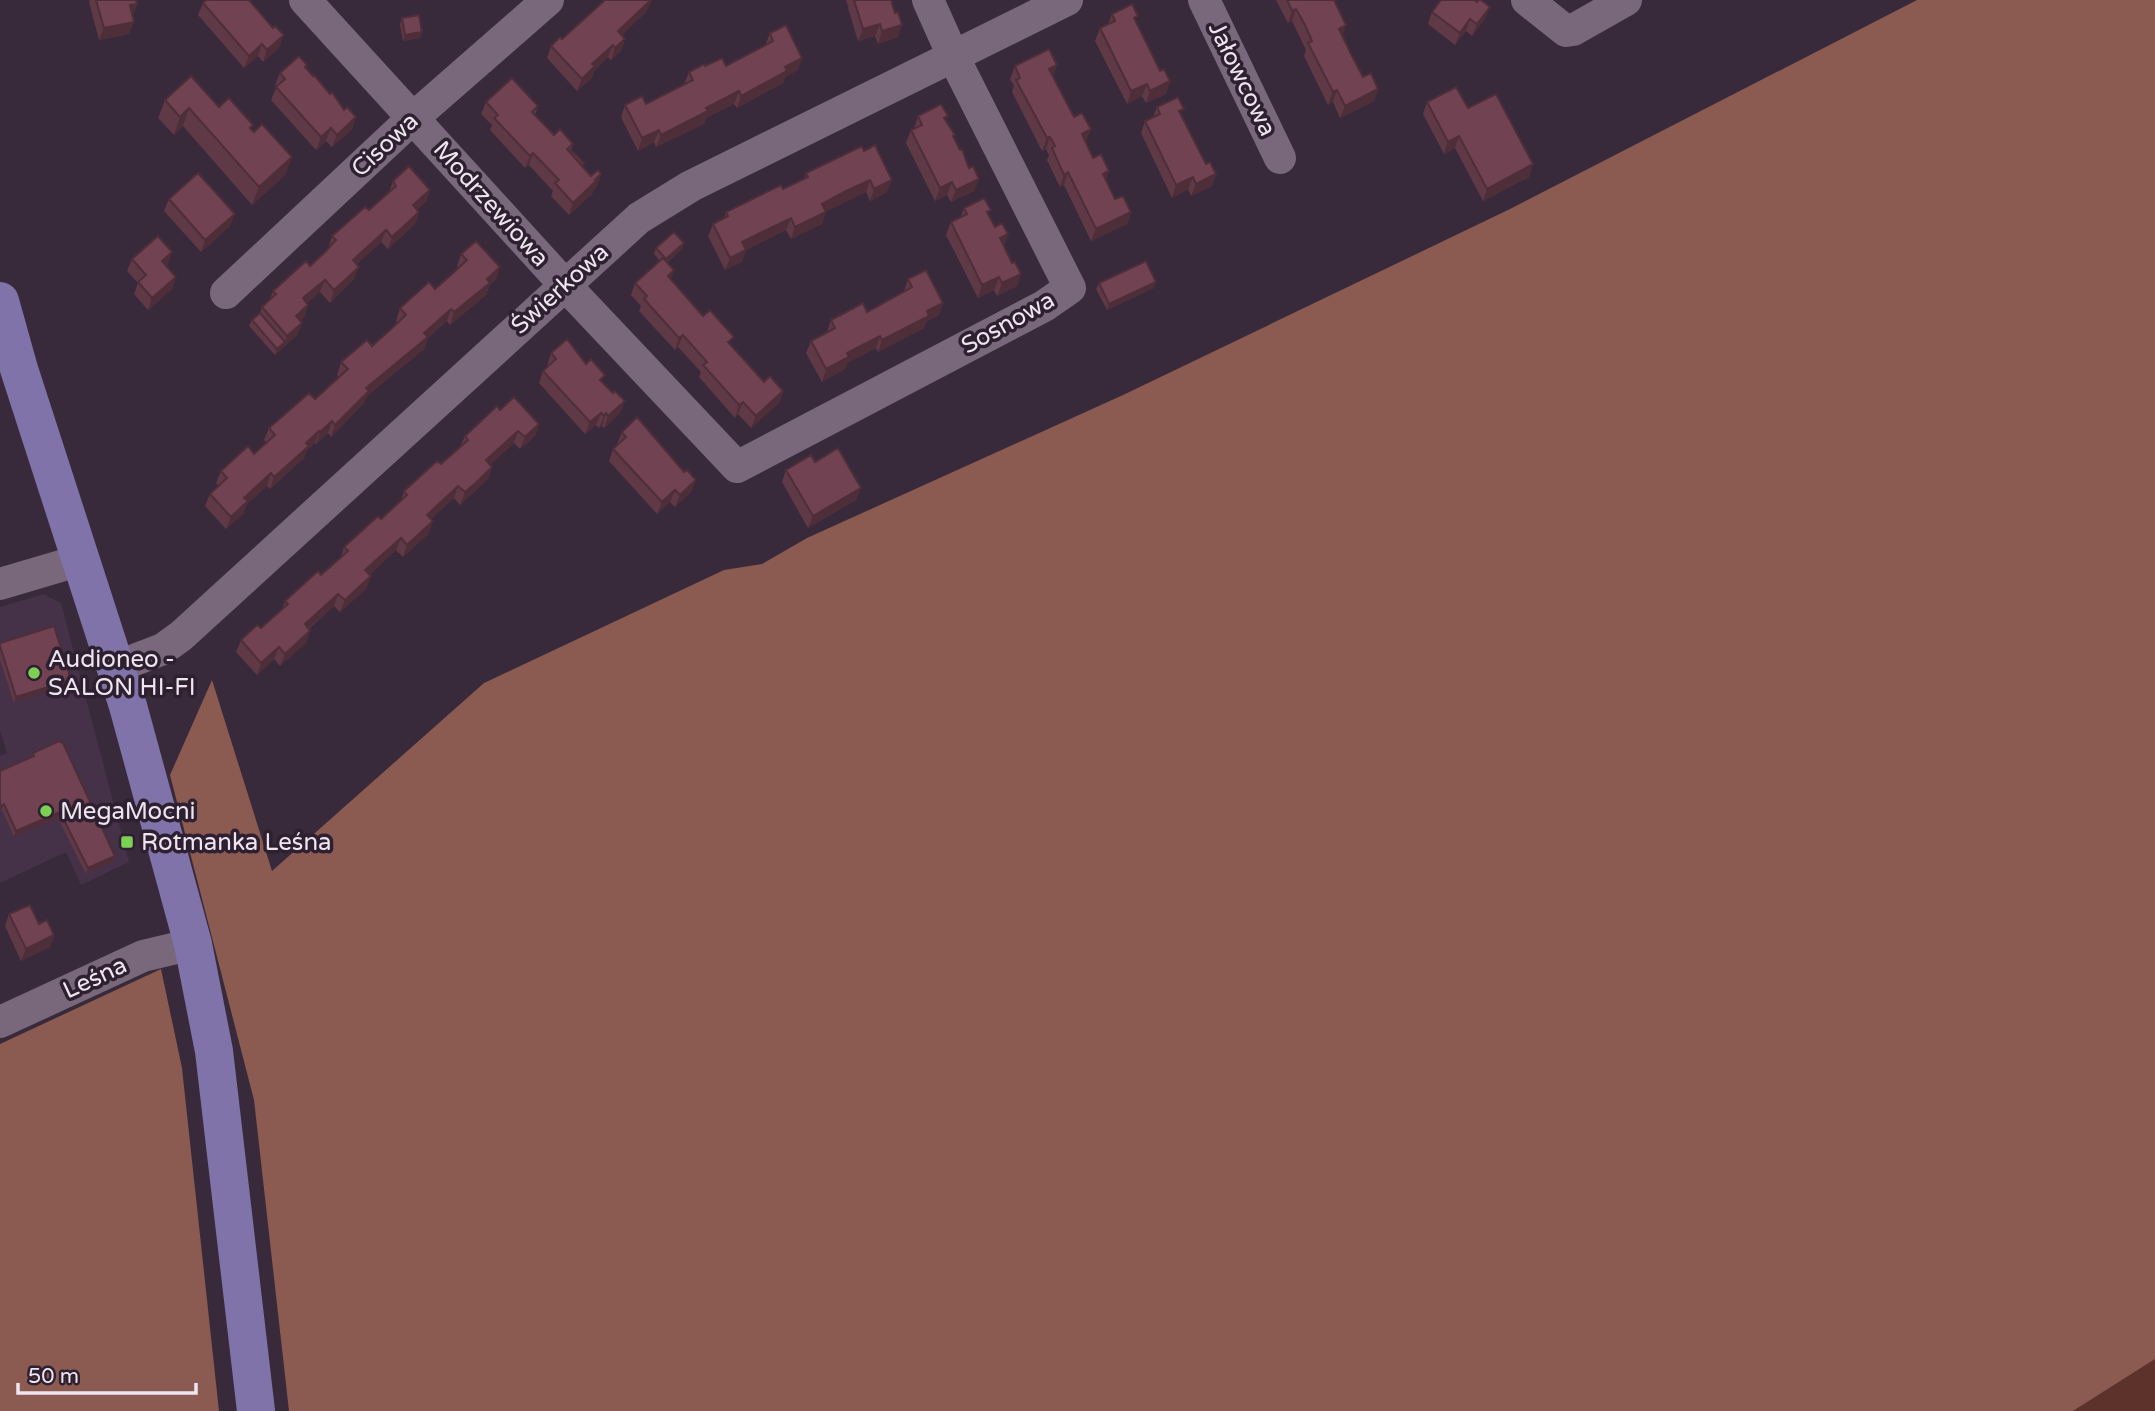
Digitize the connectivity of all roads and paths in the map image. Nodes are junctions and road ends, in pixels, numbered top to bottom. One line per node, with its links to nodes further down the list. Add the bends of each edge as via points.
1 (305, 0): 9 (street, Modrzewiowa)
2 (548, 0): 9 (street, Cisowa)
3 (928, 0): 8 (street, Sosnowa)
4 (1067, 0): 8 (street, Świerkowa)
5 (1204, 0): 10 (street, Jałowcowa)
6 (1527, 0): 7 (street, via 1566,30 1573,30)
7 (1626, 0)
8 (953, 56): 11 (street, Świerkowa, via 691,186 639,218); 14 (street, Sosnowa, via 1070,288 1045,306)
9 (413, 118): 11 (street, Modrzewiowa); 12 (street, Cisowa)
10 (1280, 158)
11 (564, 284): 14 (street, Modrzewiowa); 17 (street, Świerkowa, via 181,636 163,649)
12 (226, 293)
13 (0, 301): 15 (main road)
14 (737, 467)
15 (81, 560): 16 (street); 17 (main road)
16 (0, 584)
17 (116, 667): 18 (main road)
18 (193, 944): 19 (street, Leśna, via 143,956); 20 (main road, via 214,1051)
19 (0, 1022)
20 (256, 1411)

